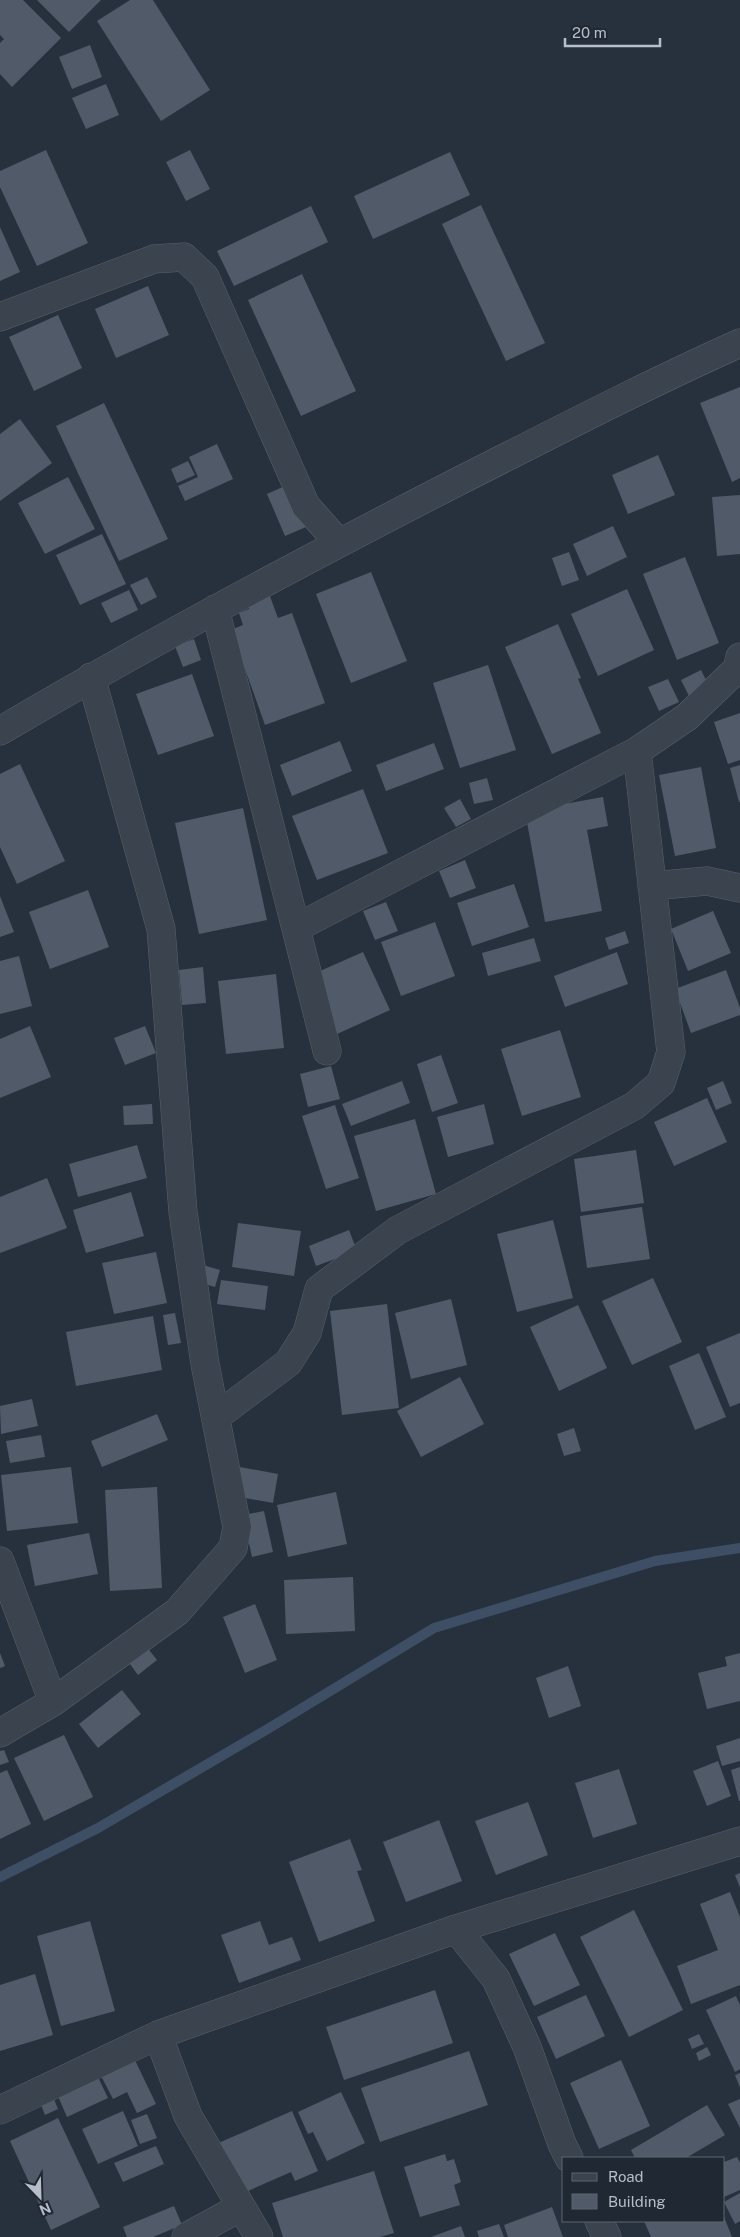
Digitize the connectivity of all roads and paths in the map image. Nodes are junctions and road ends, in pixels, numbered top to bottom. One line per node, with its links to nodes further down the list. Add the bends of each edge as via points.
1 (0, 317): 3 (street, via 154,259 184,257 204,277 306,506)
2 (740, 342): 3 (street, via 666,376)
3 (339, 543): 4 (street)
4 (216, 609): 6 (street); 11 (street)
5 (740, 657): 8 (street, via 737,668 687,717)
6 (91, 677): 7 (street); 13 (street, via 161,929 183,1212)
7 (0, 731)
8 (637, 751): 9 (street); 11 (street)
9 (652, 886): 10 (street, via 707,881); 13 (street, via 670,1052 661,1083 634,1106 398,1230 319,1289 307,1333 288,1363)
10 (740, 888)
11 (296, 928): 12 (street)
12 (327, 1051)
13 (216, 1418): 15 (street, via 237,1527 233,1548 177,1612)
14 (0, 1561): 15 (street)
15 (53, 1702): 16 (street)
16 (0, 1733)
17 (740, 1842): 18 (street)
18 (456, 1929): 19 (street); 21 (street, via 496,1979 527,2047)
19 (158, 2035): 20 (street); 22 (street, via 188,2116)
20 (0, 2110)
21 (569, 2157)
22 (241, 2207): 24 (street); 25 (street)
23 (600, 2222): 26 (street)
24 (186, 2237)
25 (259, 2237)
26 (607, 2237)

